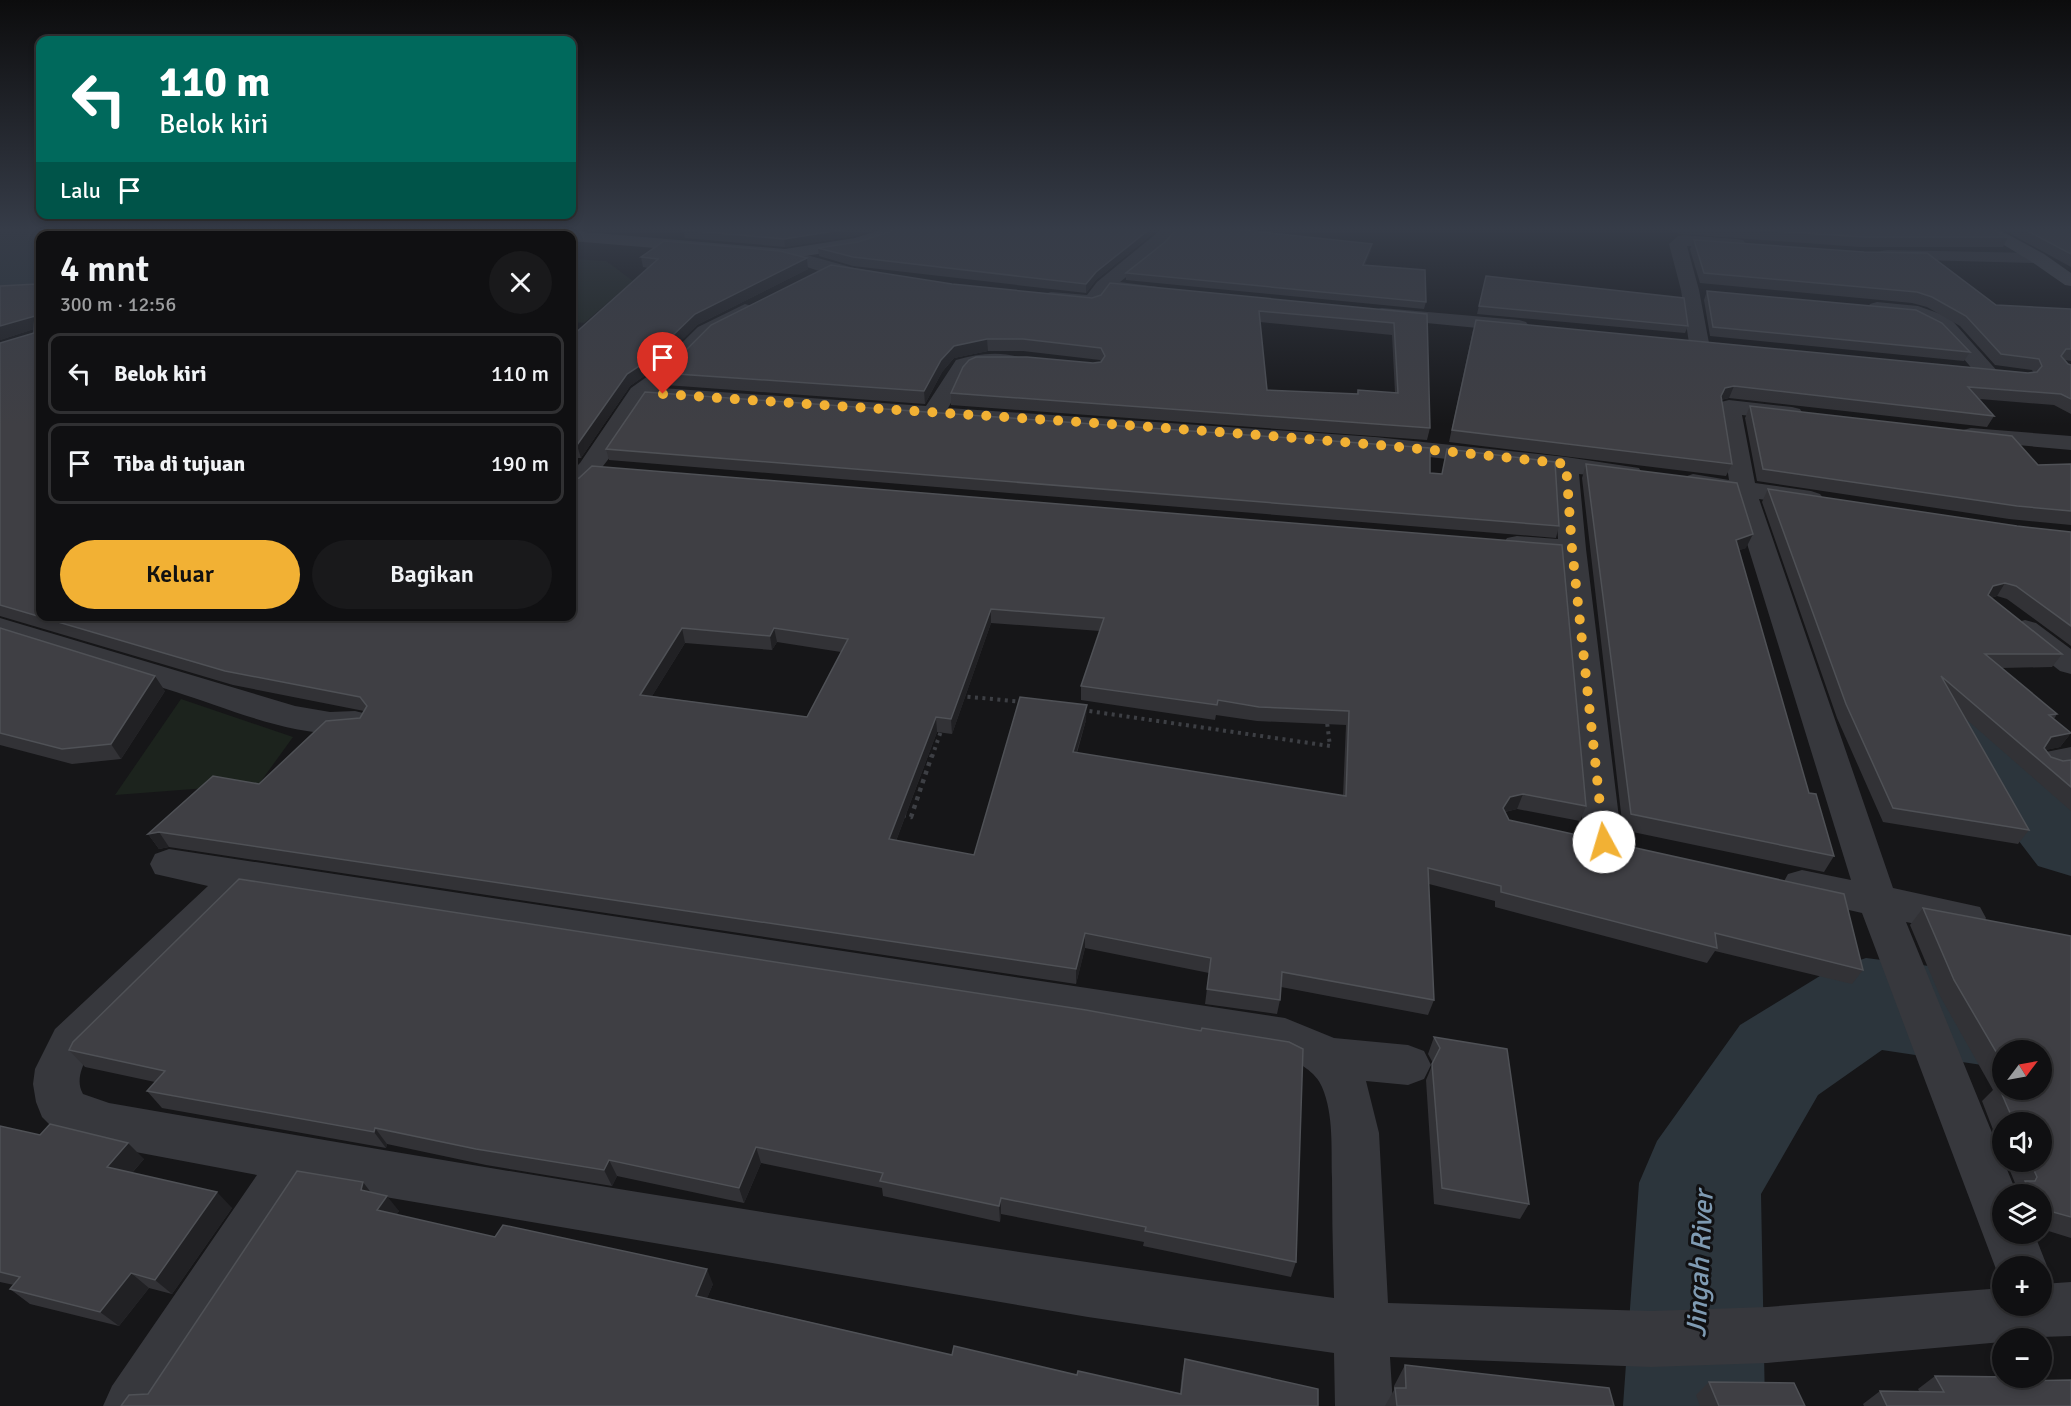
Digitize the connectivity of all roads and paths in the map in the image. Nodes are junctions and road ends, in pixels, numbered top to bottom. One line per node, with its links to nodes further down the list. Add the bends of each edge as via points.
1 (1098, 294): 3 (street, via 1092,301)
2 (1691, 294): 9 (street)
3 (1030, 296)
4 (757, 304): 15 (street, via 705,331)
5 (1853, 306): 13 (street, via 1912,311 1937,318 1946,323)
6 (1364, 312): 7 (street)
7 (1534, 327)
8 (1676, 340): 9 (street)
9 (1699, 343): 10 (street)
10 (1722, 345)
11 (1028, 362): 16 (street, via 978,360 963,364)
12 (1953, 369): 13 (street)
13 (1988, 373): 14 (street)
14 (2010, 375)
15 (639, 393): 16 (street); 21 (street)
16 (934, 412): 20 (street, via 1364,444)
17 (1808, 416): 22 (street, via 1729,406)
18 (1950, 432): 19 (street)
19 (2071, 443)
20 (1566, 464): 22 (street); 25 (street)
21 (586, 473)
22 (1743, 489): 23 (street); 40 (street)
23 (1836, 503)
24 (1489, 542): 25 (street)
25 (1572, 549): 36 (street)
26 (2006, 614): 28 (street)
27 (0, 627): 34 (street, via 292,717)
28 (2071, 664)
29 (953, 696): 30 (path)
30 (1034, 703)
31 (1081, 710): 32 (path, via 1330,746)
32 (1327, 712)
33 (945, 718): 35 (path, via 911,817)
34 (355, 722)
35 (899, 815)
36 (1604, 842)
37 (169, 864): 38 (street)
38 (242, 877): 42 (street, via 1285,1037); 44 (street, via 70,1043 58,1069 56,1095 67,1110 109,1125)
39 (1764, 877): 40 (street)
40 (1878, 901): 41 (street); 45 (street)
41 (2003, 924)
42 (1328, 1057): 43 (street); 47 (street, via 1349,1094 1355,1133)
43 (1408, 1065)
44 (297, 1159): 47 (street, via 1088,1290); 48 (street)
45 (1992, 1194)
46 (1992, 1305): 47 (street, via 1767,1335 1651,1339)
47 (1360, 1329): 49 (street)
48 (132, 1406)
49 (1364, 1406)

